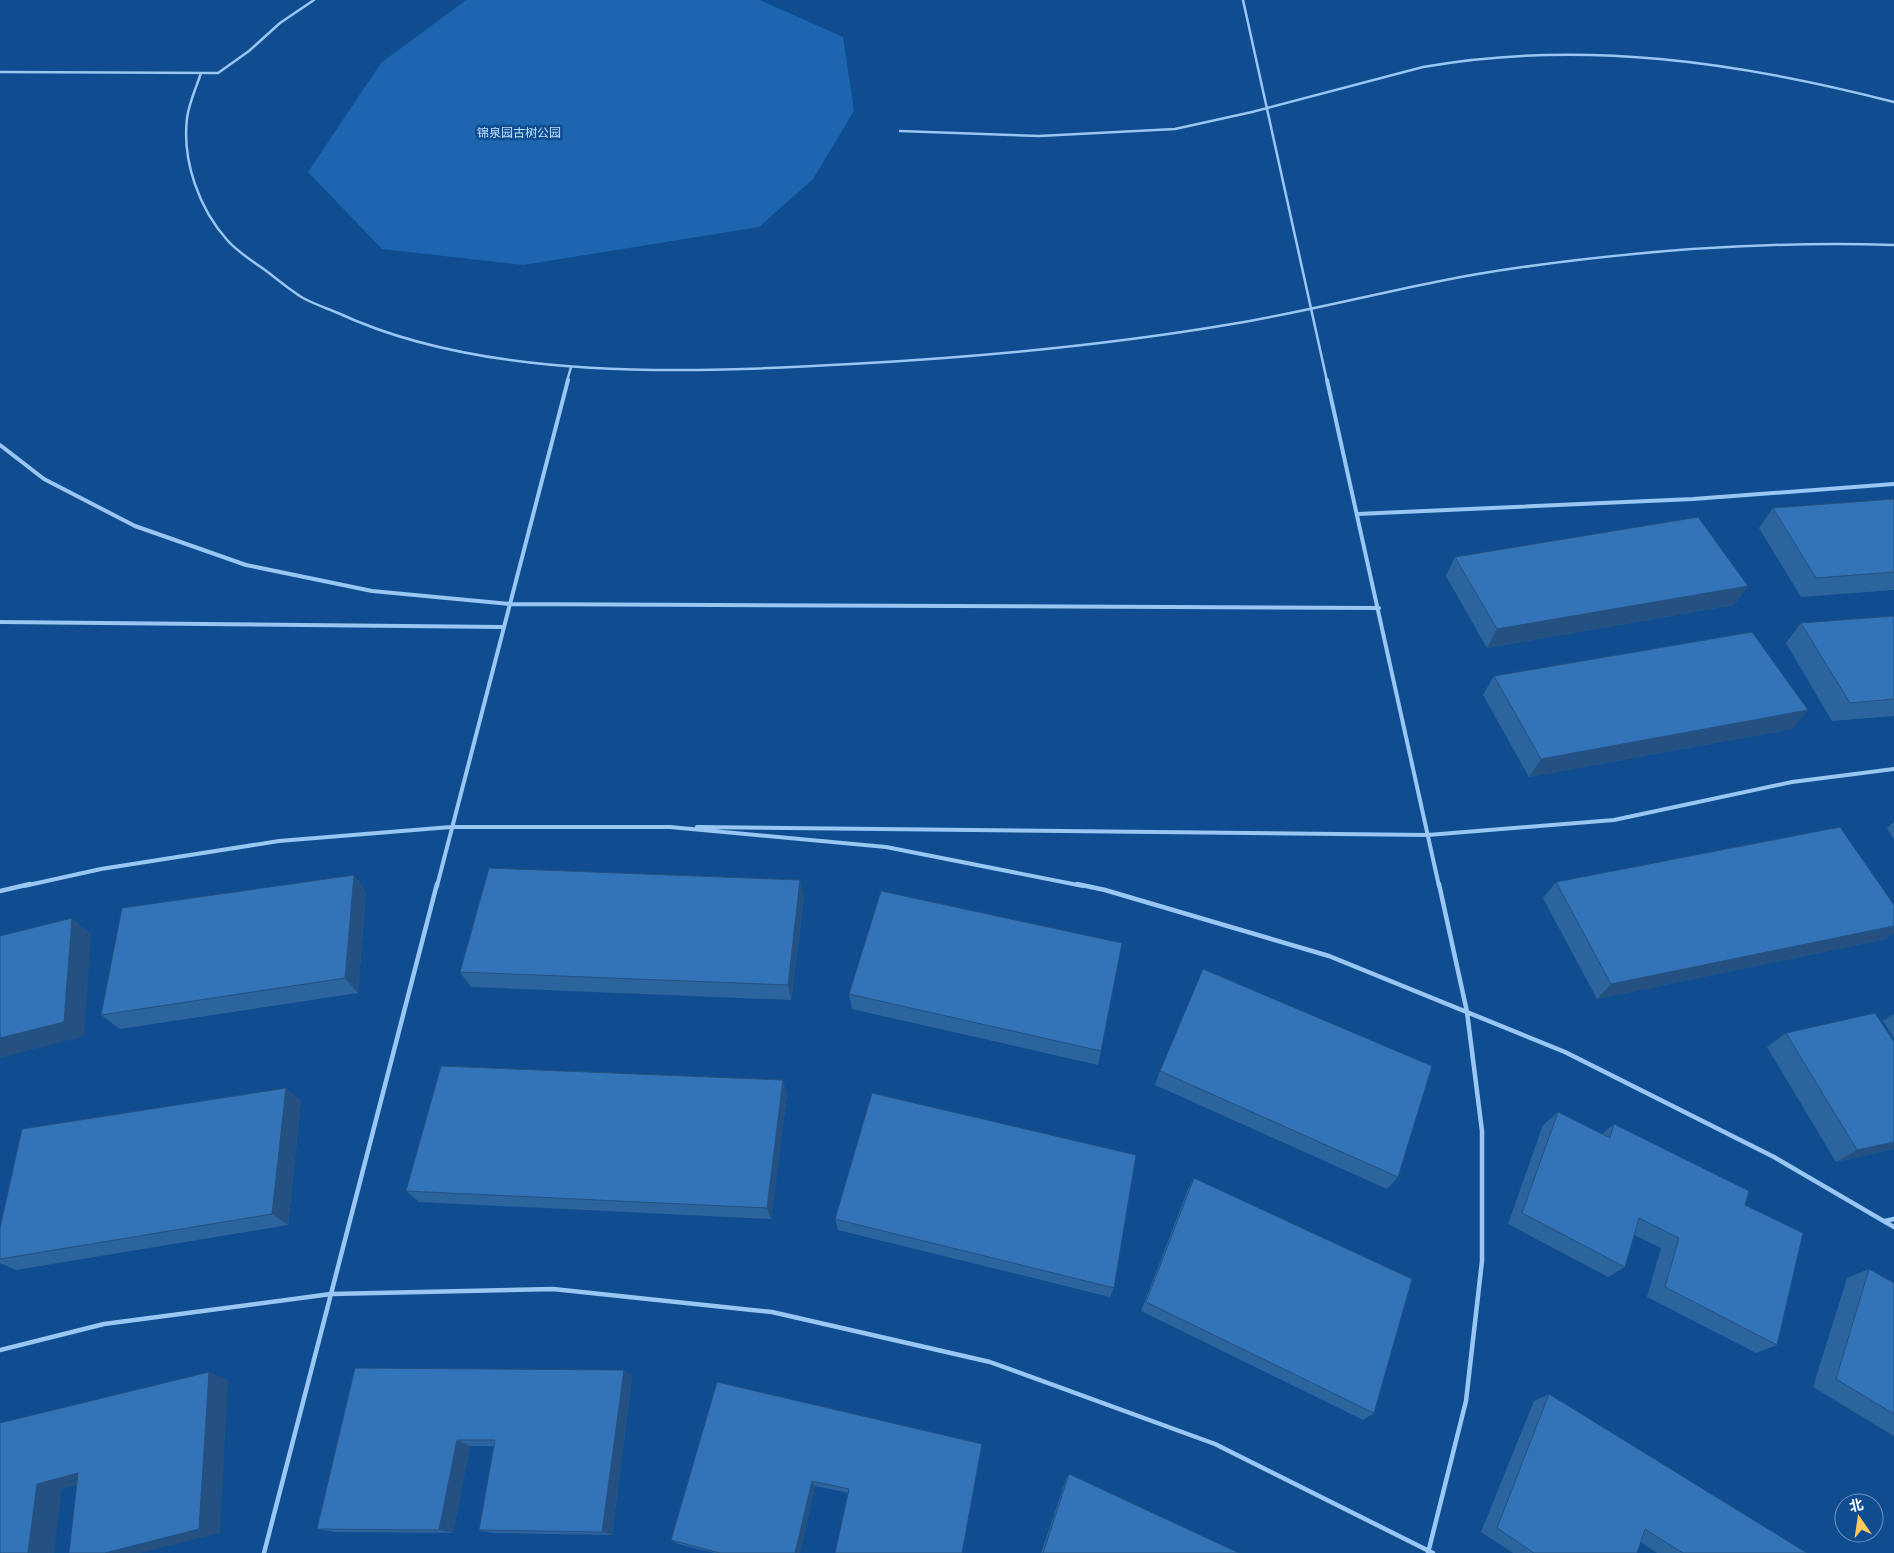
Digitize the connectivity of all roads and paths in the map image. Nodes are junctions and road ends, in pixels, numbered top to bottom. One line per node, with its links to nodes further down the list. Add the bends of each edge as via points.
1 (314, 0): 4 (lane, via 218,72)
2 (1243, 0): 6 (lane)
3 (0, 72): 4 (lane)
4 (201, 73): 10 (lane, via 188,114 187,156 200,199 227,240 270,278 328,311 398,338 481,357)
5 (1894, 102): 6 (lane, via 1767,72 1686,60 1532,55 1459,61 1390,74)
6 (1267, 109): 7 (lane, via 1180,129 1088,135); 9 (lane)
7 (900, 132)
8 (1894, 245): 9 (lane, via 1736,246 1592,258 1450,278)
9 (1312, 309): 10 (lane, via 1173,334 1027,352 905,362 723,368); 13 (lane)
10 (571, 367): 14 (lane)
11 (0, 445): 14 (lane, via 44,478 135,526 246,565 372,591)
12 (1894, 484): 13 (lane, via 1690,499)
13 (1357, 514): 15 (lane)
14 (510, 604): 15 (lane); 17 (lane)
15 (1379, 608): 21 (lane)
16 (0, 622): 17 (lane)
17 (503, 626): 19 (lane)
18 (1894, 769): 21 (lane, via 1792,782 1614,820)
19 (451, 827): 20 (lane); 22 (lane, via 278,841 101,869); 27 (lane)
20 (670, 827): 21 (lane); 23 (lane, via 886,847 1105,890 1329,956)
21 (1428, 835): 23 (lane)
22 (0, 891)
23 (1467, 1012): 25 (lane, via 1582,1060 1774,1157); 29 (lane, via 1482,1131 1482,1261 1466,1401)
24 (1894, 1219): 25 (lane)
25 (1885, 1221): 26 (lane)
26 (1894, 1227)
27 (331, 1294): 28 (lane, via 104,1324); 29 (lane, via 563,1290 772,1312 981,1360 1215,1444); 30 (lane)
28 (0, 1350)
29 (1430, 1552)
30 (264, 1553)

